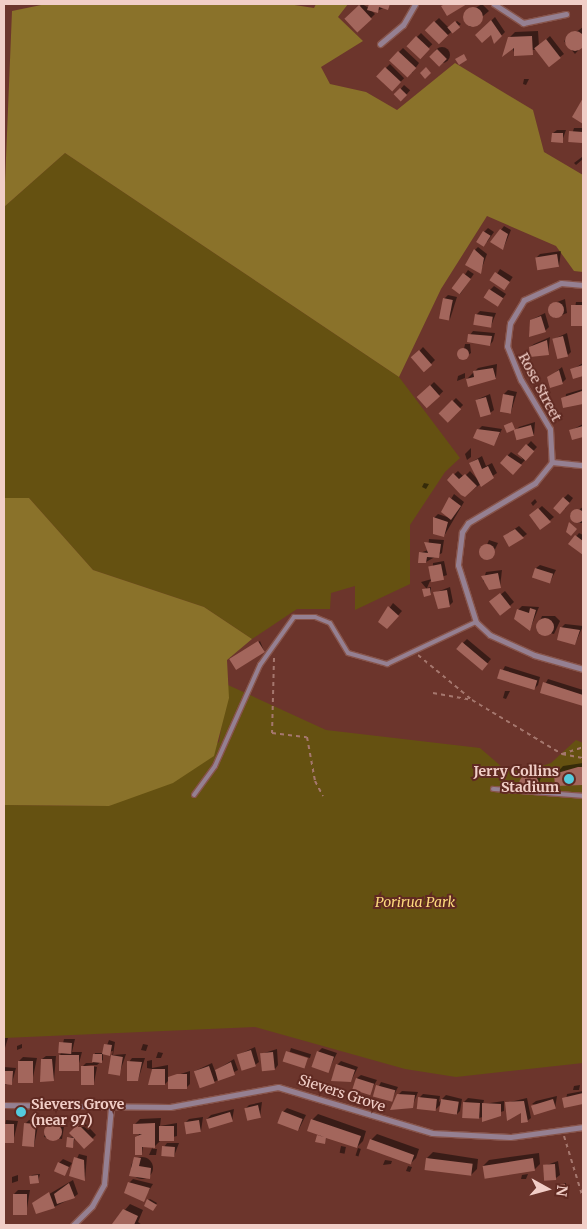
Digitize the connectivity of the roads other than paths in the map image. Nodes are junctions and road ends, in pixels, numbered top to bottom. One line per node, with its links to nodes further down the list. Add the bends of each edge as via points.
1 (415, 4): 4 (street, via 403,25)
2 (494, 4): 3 (street, via 523,23)
3 (566, 14)
4 (380, 44)
5 (583, 285): 6 (street, Rose Street, via 561,283 540,289 519,306 508,332 510,356 550,429)
6 (552, 462): 7 (street); 8 (street, via 535,483 478,515 462,532 458,565)
7 (583, 465)
8 (476, 622): 9 (street, via 516,648); 11 (lane, via 387,664 348,653 330,623 304,615 294,617 249,685 215,766)
9 (583, 669)
10 (493, 789): 12 (lane)
11 (194, 795)
12 (583, 796)
13 (4, 1104): 14 (street, Sievers Grove)
14 (111, 1106): 15 (street, Sievers Grove, via 185,1106 278,1087 432,1133 487,1138); 16 (street, via 104,1184 92,1206)
15 (583, 1127)
16 (73, 1225)

